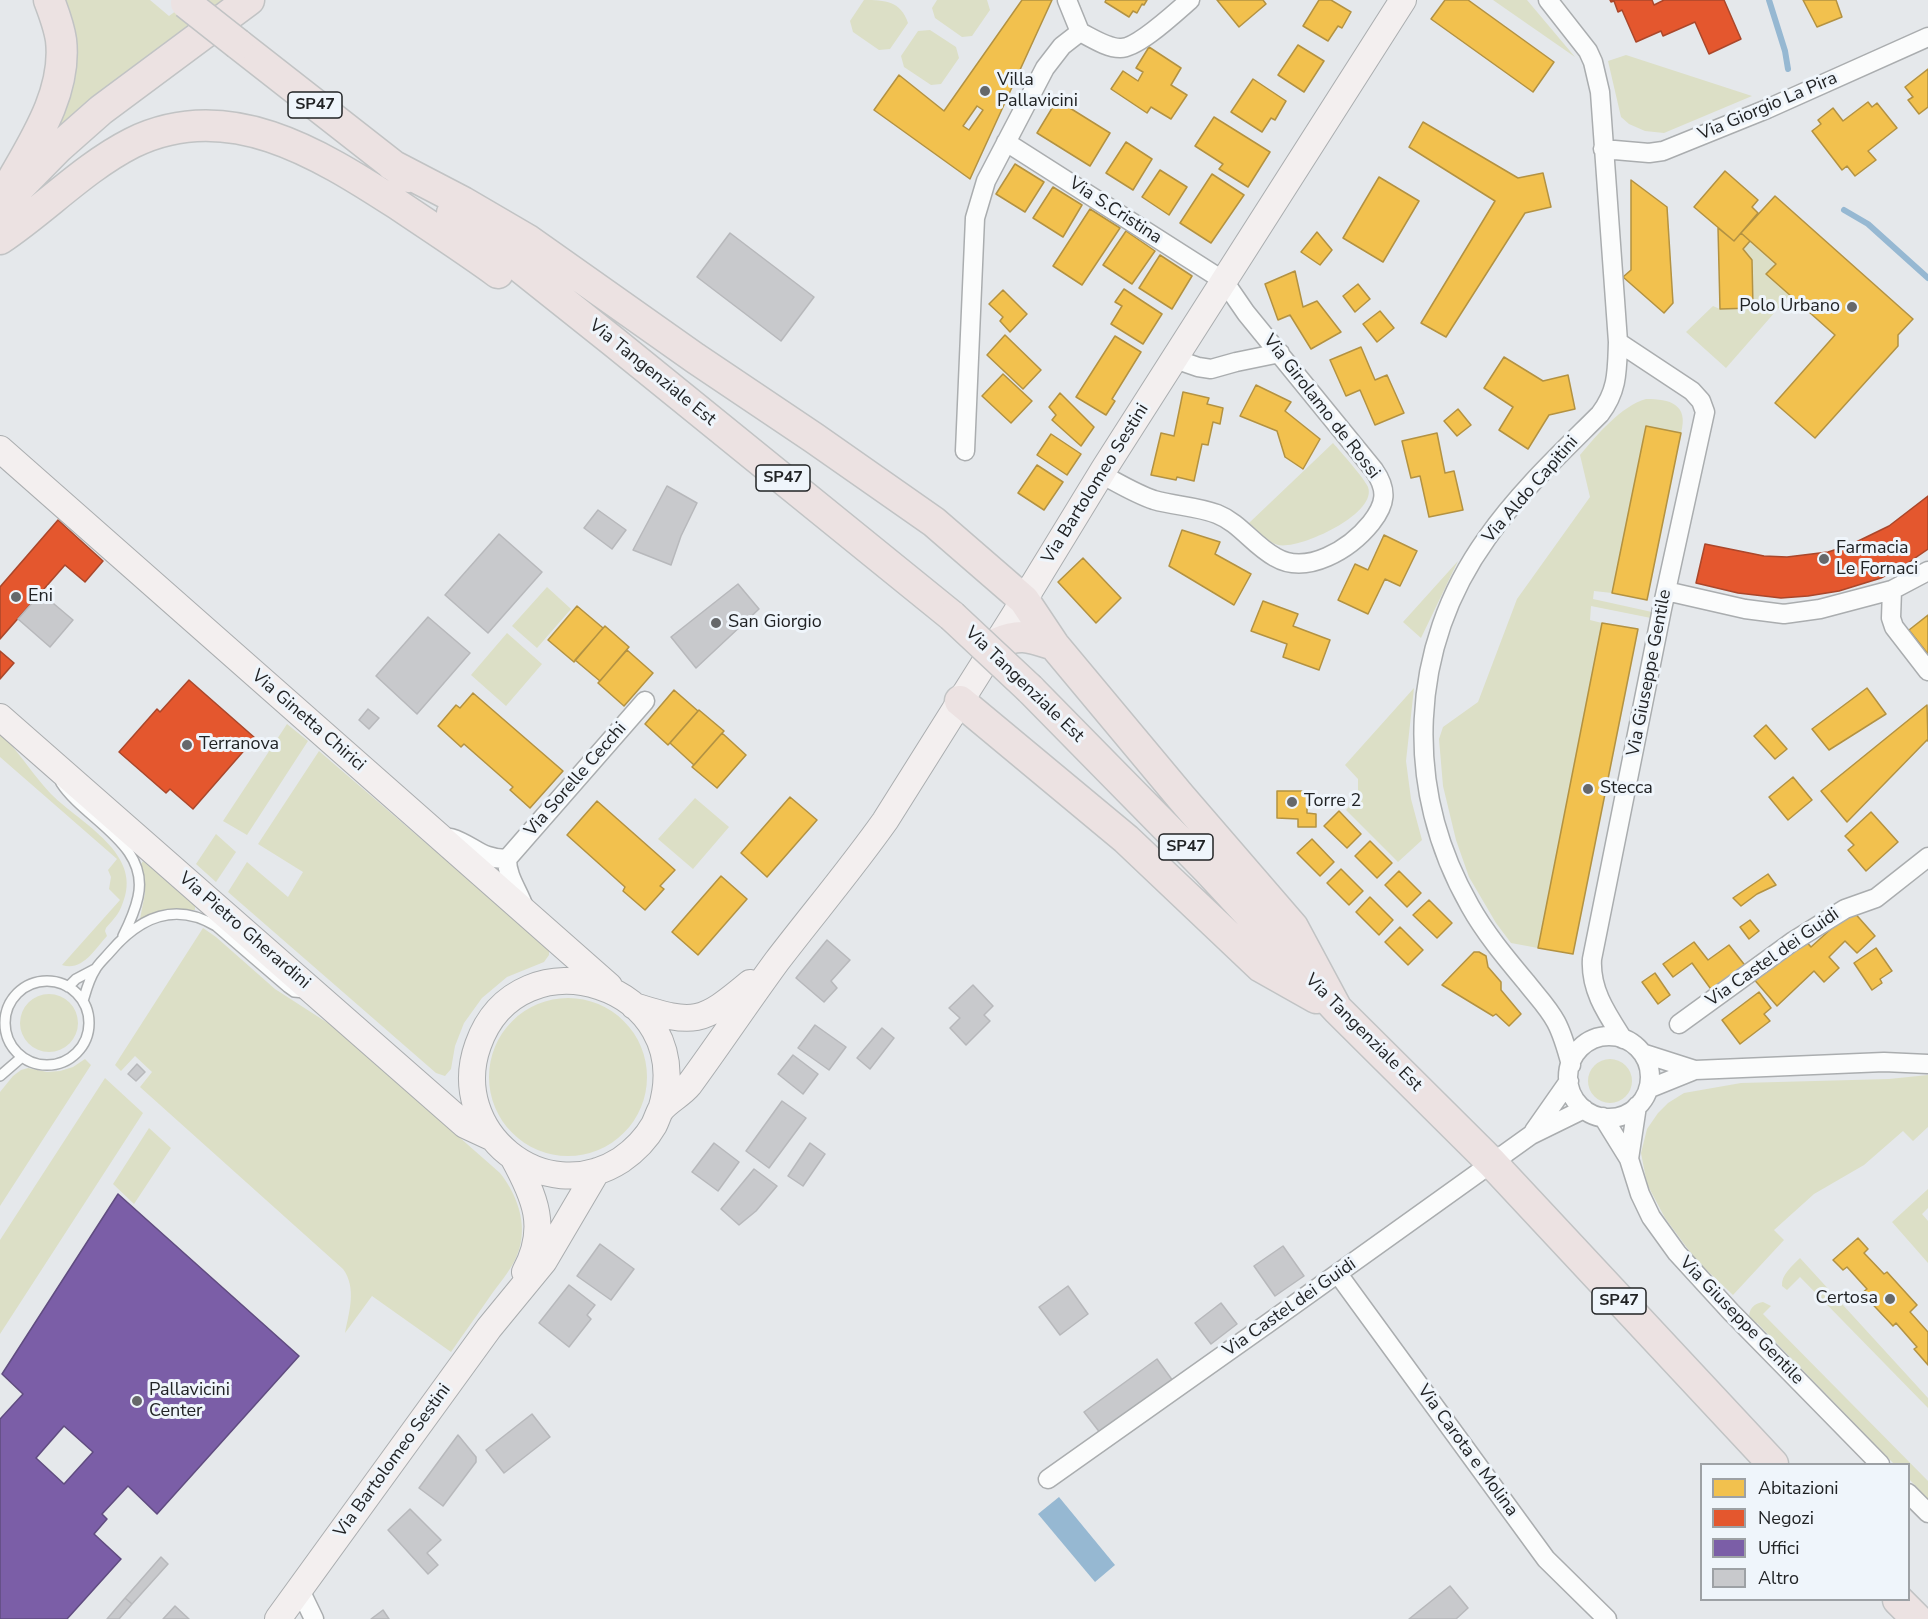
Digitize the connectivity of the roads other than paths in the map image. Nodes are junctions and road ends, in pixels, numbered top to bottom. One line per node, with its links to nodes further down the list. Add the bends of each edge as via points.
1 (49, 0): 13 (main road, via 61,40 58,83 45,119)
2 (249, 0): 14 (main road, via 101,110)
3 (1067, 0): 8 (street)
4 (1190, 0): 8 (street, via 1128,47 1111,46)
5 (1403, 0): 16 (main road, Via Bartolomeo Sestini)
6 (1548, 0): 11 (street, Via Aldo Capitini, via 1593,62 1600,92)
7 (184, 1): 12 (main road, Via Tangenziale Est / SP47, bridge)
8 (1080, 32): 10 (street, via 1062,46 1045,68)
9 (1928, 37): 11 (street, Via Giorgio La Pira, via 1664,151)
10 (1006, 141): 16 (street, Via S.Cristina); 22 (street, via 986,181 975,218)
11 (1603, 148): 18 (street, Via Aldo Capitini)
12 (392, 165): 17 (main road, Via Tangenziale Est / SP47); 27 (main road, via 528,240 934,522)
13 (0, 201)
14 (0, 207)
15 (0, 239): 17 (main road, via 71,184 132,144 183,128 242,128 279,139 334,166 551,309)
16 (1224, 281): 19 (street, Via Girolamo de Rossi); 20 (main road, Via Bartolomeo Sestini)
17 (614, 342): 46 (main road, Via Tangenziale Est / SP47, bridge, via 952,616 1030,689 1209,871)
18 (1618, 342): 26 (street, Via Giuseppe Gentile, via 1692,391 1704,406); 53 (street, Via Aldo Capitini, via 1615,385 1605,406 1503,517 1469,566 1432,652 1424,715 1422,748 1427,788 1448,863 1485,929 1550,1012 1559,1028)
19 (1280, 353): 20 (street, via 1211,369); 23 (street, Via Girolamo de Rossi, via 1381,481 1384,491 1380,511 1348,544 1315,561 1288,563 1274,557 1223,516 1155,500)
20 (1175, 359): 23 (main road, Via Bartolomeo Sestini)
21 (0, 449): 35 (main road, Via Ginetta Chirici)
22 (965, 451)
23 (1101, 474): 27 (main road, Via Bartolomeo Sestini)
24 (1928, 572): 25 (street)
25 (1892, 590): 26 (street, via 1784,614); 30 (street, via 1894,627)
26 (1666, 591): 48 (street, Via Giuseppe Gentile, via 1592,959 1599,998)
27 (1024, 600): 28 (main road, Via Bartolomeo Sestini); 29 (main road)
28 (997, 643): 29 (main road, via 1014,636); 32 (main road, Via Bartolomeo Sestini)
29 (1054, 645): 46 (main road, via 1293,927)
30 (1928, 671)
31 (645, 701): 37 (street, Via Sorelle Cecchi)
32 (960, 701): 40 (main road, Via Bartolomeo Sestini, via 866,848); 46 (main road, via 1126,839 1261,967)
33 (0, 717): 34 (main road, Via Pietro Gherardini)
34 (43, 755): 39 (lane, via 70,796 118,839 135,861 139,892); 43 (main road, Via Pietro Gherardini)
35 (438, 835): 37 (street, via 460,841 483,856); 38 (main road, Via Ginetta Chirici)
36 (1928, 858): 47 (street, Via Castel dei Guidi, via 1876,898 1845,909 1792,942)
37 (507, 859): 38 (street, via 508,874)
38 (525, 912): 44 (main road, Via Ginetta Chirici)
39 (123, 936): 41 (lane); 43 (lane, via 162,915 201,918 216,926 294,992)
40 (778, 960): 44 (main road, via 720,1008 700,1016 672,1017); 58 (main road, via 686,1088)
41 (95, 969): 42 (lane); 45 (lane)
42 (68, 987): 45 (lane); 50 (lane, via 50,981 35,983 22,989 12,1001 6,1027 10,1043)
43 (316, 994): 61 (main road, Via Pietro Gherardini, via 465,1125)
44 (625, 999): 58 (main road, via 644,1016 663,1054 666,1077); 61 (main road, via 585,982 551,982 520,994 502,1007 478,1044 472,1077 477,1109)
45 (83, 1001): 50 (lane, via 89,1025 75,1055 52,1064 36,1064)
46 (1337, 1009): 64 (main road, Via Tangenziale Est / SP47)
47 (1679, 1024)
48 (1623, 1039): 49 (street); 53 (street, via 1594,1039 1580,1050)
49 (1642, 1053): 52 (street); 55 (street, via 1649,1068)
50 (22, 1057): 54 (lane)
51 (1928, 1064): 52 (street)
52 (1695, 1070): 55 (street)
53 (1570, 1073): 57 (street, via 1573,1096); 60 (street, Via Castel dei Guidi)
54 (0, 1076)
55 (1648, 1089): 56 (street)
56 (1637, 1106): 59 (street, via 1624,1115); 63 (street, Via Giuseppe Gentile)
57 (1584, 1109): 59 (street); 60 (street, Via Castel dei Guidi)
58 (661, 1110): 65 (main road, via 636,1148)
59 (1602, 1117): 63 (street, Via Giuseppe Gentile)
60 (1532, 1135): 64 (street, Via Castel dei Guidi)
61 (493, 1138): 62 (main road)
62 (513, 1157): 65 (main road, via 553,1174); 67 (main road, via 533,1196 538,1229 531,1260)
63 (1629, 1159): 69 (street, Via Giuseppe Gentile, via 1648,1210 1677,1253)
64 (1492, 1163): 66 (street, Via Castel dei Guidi); 68 (main road, Via Tangenziale Est / SP47)
65 (597, 1171): 67 (main road, via 544,1261)
66 (1338, 1274): 70 (street, Via Castel dei Guidi); 77 (street, Via Carota e Molina, via 1546,1559)
67 (508, 1303): 73 (main road, Via Bartolomeo Sestini)
68 (1772, 1463)
69 (1879, 1463)
70 (1048, 1479)
71 (1910, 1495): 72 (street)
72 (1928, 1513)
73 (300, 1590): 75 (main road, Via Bartolomeo Sestini); 76 (street)
74 (1900, 1601): 78 (main road)
75 (278, 1619)
76 (314, 1619)
77 (1606, 1619)
78 (1917, 1619)

